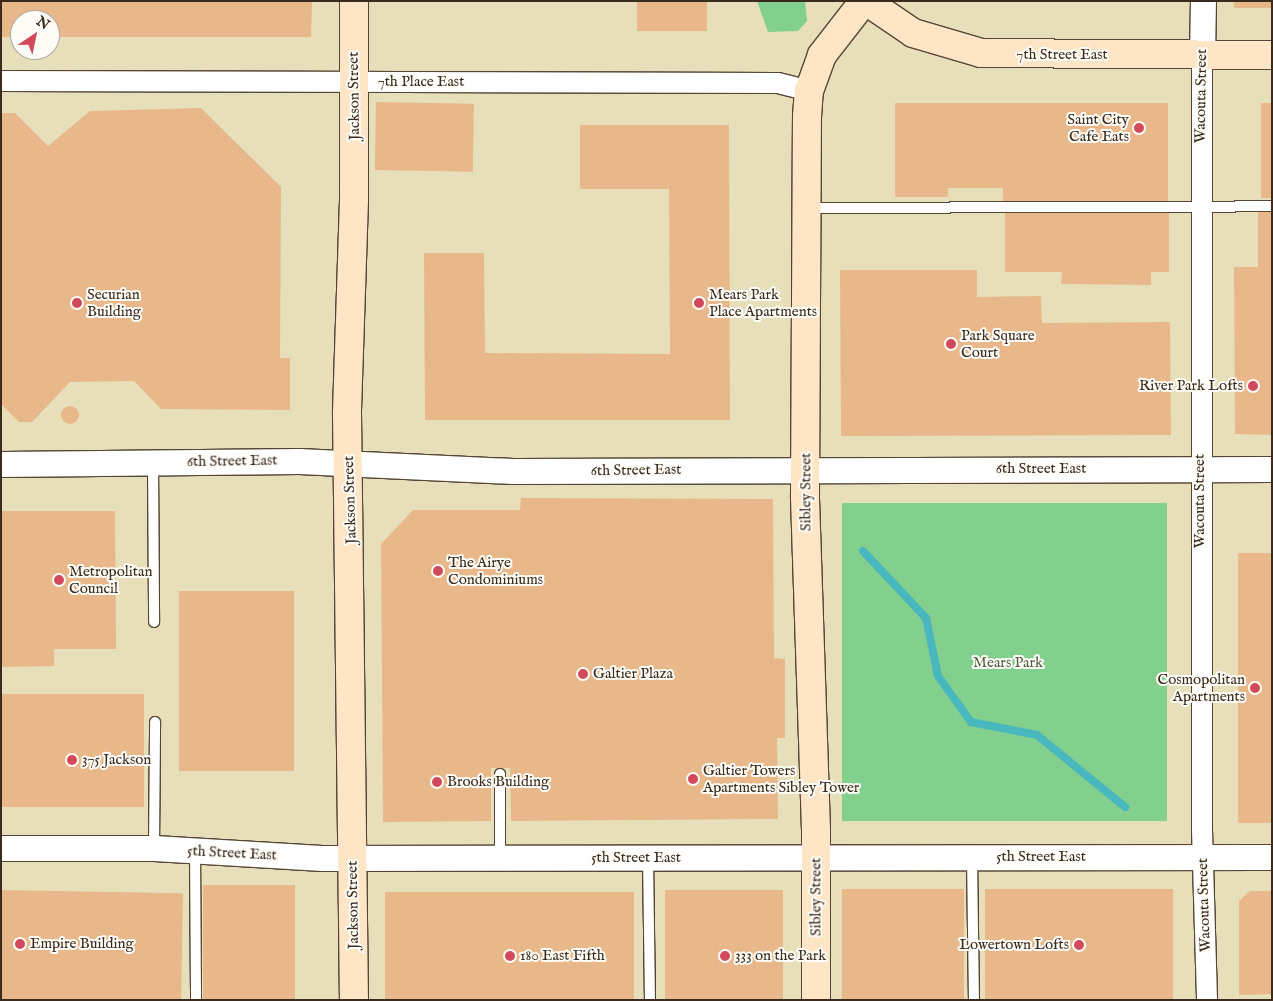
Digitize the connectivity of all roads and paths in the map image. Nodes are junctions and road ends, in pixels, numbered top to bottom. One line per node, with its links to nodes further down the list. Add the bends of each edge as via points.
1 (354, 1): 7 (main road, Jackson Street)
2 (865, 1): 4 (main road, 7th Street East, via 901,27 967,51); 8 (main road, Sibley Street, via 825,48)
3 (1202, 1): 4 (street, Wacouta Street)
4 (1202, 56): 5 (main road, 7th Street East); 10 (street, Wacouta Street)
5 (1272, 56)
6 (1, 81): 7 (street, 7th Place East)
7 (354, 83): 8 (street, 7th Place East, via 778,83); 14 (main road, Jackson Street)
8 (809, 91): 11 (main road, Sibley Street)
9 (1272, 206): 10 (lane)
10 (1201, 207): 11 (lane); 17 (street, Wacouta Street)
11 (808, 208): 15 (main road, Sibley Street)
12 (153, 463): 13 (street, 6th Street East); 14 (street, 6th Street East); 18 (lane)
13 (1, 464)
14 (349, 464): 15 (street, 6th Street East, via 590,471); 24 (main road, Jackson Street)
15 (806, 468): 17 (street, 6th Street East); 26 (main road, Sibley Street)
16 (1272, 468): 17 (street, 6th Street East)
17 (1200, 469): 28 (street, Wacouta Street)
18 (154, 622)
19 (155, 722): 22 (lane)
20 (500, 774): 25 (lane)
21 (1, 848): 22 (street, 5th Street East)
22 (154, 848): 23 (street, 5th Street East)
23 (195, 851): 24 (street, 5th Street East); 31 (lane)
24 (352, 857): 25 (street, 5th Street East); 32 (main road, Jackson Street)
25 (500, 857): 30 (street, 5th Street East)
26 (816, 857): 27 (street, 5th Street East); 30 (street, 5th Street East); 34 (main road, Sibley Street)
27 (972, 857): 28 (street, 5th Street East); 35 (lane)
28 (1203, 857): 29 (street, 5th Street East); 36 (street, Wacouta Street)
29 (1272, 857)
30 (648, 858): 33 (lane)
31 (196, 1000)
32 (354, 1000)
33 (650, 1000)
34 (816, 1000)
35 (974, 1000)
36 (1207, 1000)

